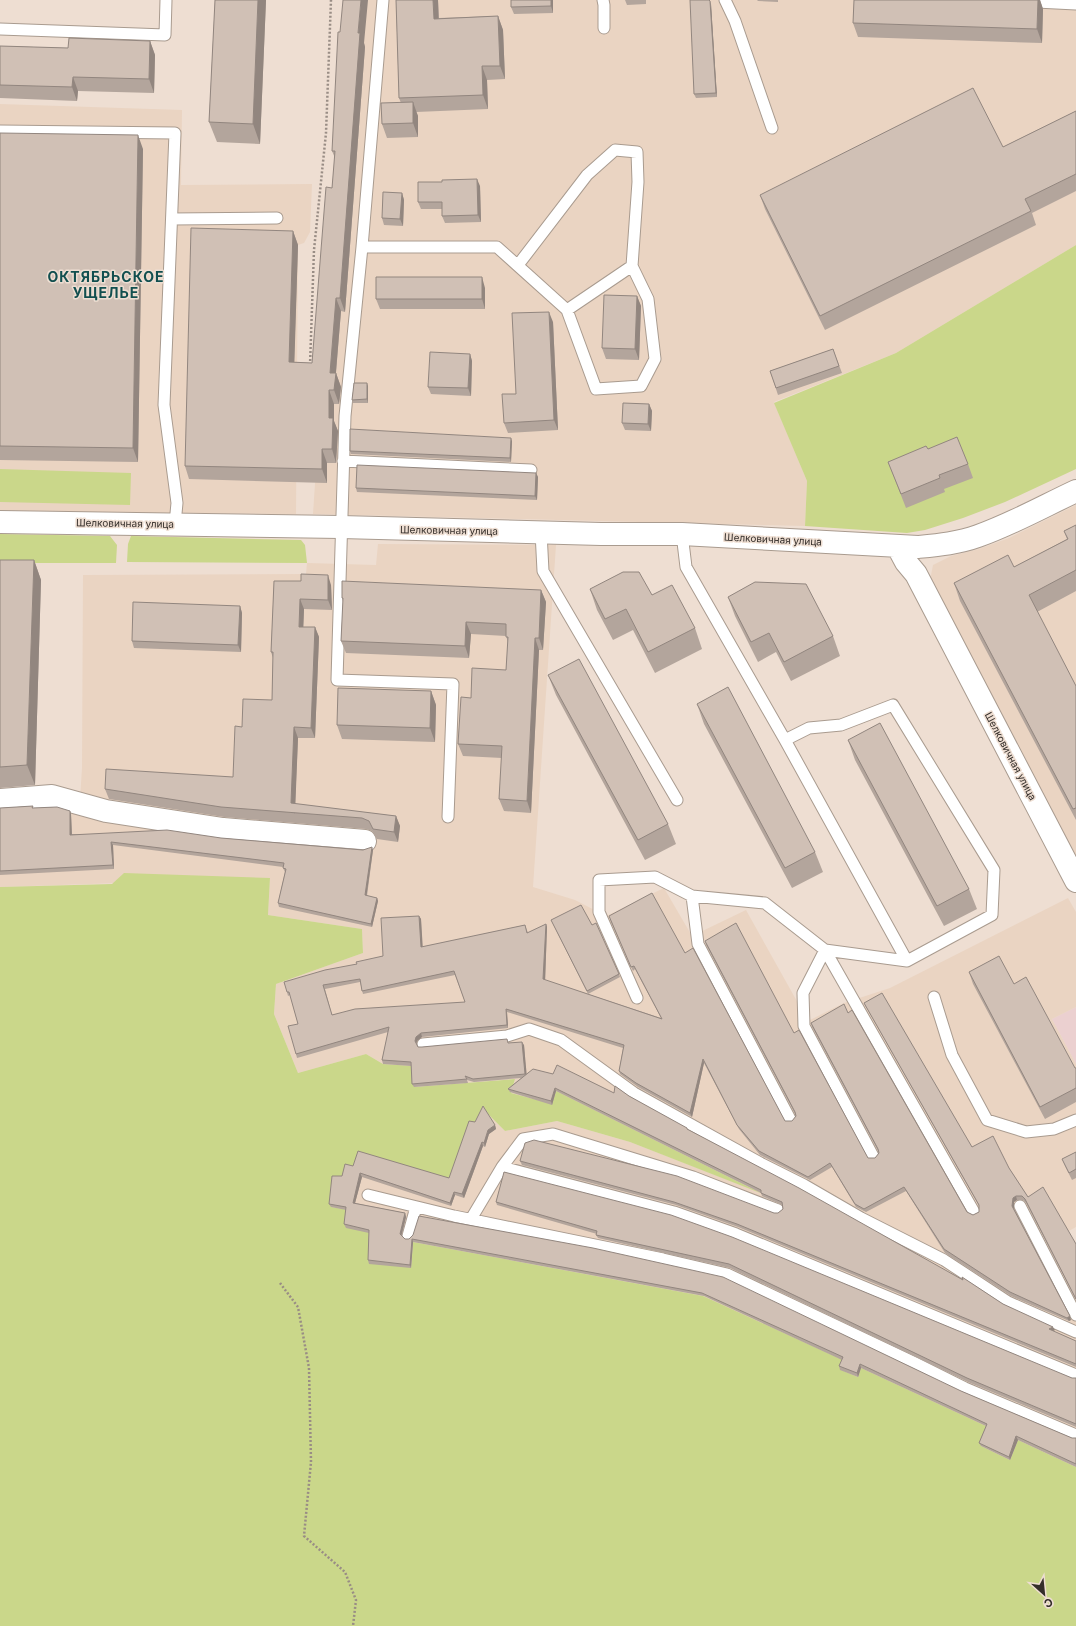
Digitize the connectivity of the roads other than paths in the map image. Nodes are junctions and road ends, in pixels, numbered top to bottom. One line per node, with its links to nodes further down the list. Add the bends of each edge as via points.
1 (166, 0): 8 (lane, via 165,35)
2 (383, 0): 13 (lane)
3 (603, 0): 7 (lane)
4 (725, 0): 9 (lane, via 735,21)
5 (998, 0): 6 (lane)
6 (1076, 4)
7 (604, 28)
8 (0, 29)
9 (772, 128)
10 (0, 131): 12 (lane, via 175,133)
11 (277, 218): 12 (lane)
12 (172, 219): 21 (lane, via 164,405 177,503)
13 (362, 247): 14 (lane, via 497,247); 17 (lane, via 345,416)
14 (518, 265): 15 (lane, via 586,175 615,150 636,152 638,182); 16 (lane)
15 (632, 266): 16 (lane); 16 (lane, via 648,299 655,359 641,386 596,389)
16 (567, 310)
17 (343, 462): 18 (lane); 22 (lane)
18 (531, 470)
19 (1076, 491): 25 (street, Шелковичная улица, via 977,537 918,548)
20 (0, 522): 21 (street, Шелковичная улица)
21 (175, 524): 22 (street, Шелковичная улица)
22 (341, 527): 23 (street, Шелковичная улица); 29 (lane, via 337,680 453,684)
23 (541, 532): 24 (street, Шелковичная улица); 28 (lane, via 543,571)
24 (682, 534): 25 (street, Шелковичная улица); 26 (lane, via 686,567)
25 (898, 547): 31 (street, Шелковичная улица, via 916,574)
26 (785, 740): 34 (lane); 34 (lane, via 809,728 841,725 893,705 994,870 992,915)
27 (0, 800): 30 (street, via 52,796 106,811 223,829)
28 (676, 800)
29 (448, 817)
30 (365, 841)
31 (1076, 881)
32 (692, 896): 33 (lane, via 765,903); 36 (lane, via 655,877 599,880 599,912); 38 (lane, via 698,944)
33 (825, 950): 34 (lane); 40 (lane, via 803,993 804,1026); 46 (lane)
34 (907, 961)
35 (934, 997): 39 (lane, via 952,1055 987,1120 1026,1132 1054,1129)
36 (637, 998)
37 (423, 1044): 50 (lane, via 508,1036 530,1029 561,1040 634,1093 861,1218 944,1260 1008,1302)
38 (790, 1120)
39 (1076, 1120)
40 (873, 1156)
41 (502, 1167): 45 (lane, via 523,1139 553,1134 693,1176); 47 (lane); 51 (lane, via 674,1212 736,1234)
42 (368, 1195): 44 (lane)
43 (1020, 1206): 49 (lane)
44 (416, 1207): 47 (lane); 48 (lane)
45 (778, 1210)
46 (974, 1212)
47 (471, 1219): 52 (lane, via 727,1274 965,1388)
48 (408, 1236)
49 (1076, 1315)
50 (1076, 1332)
51 (1076, 1375)
52 (1076, 1435)

